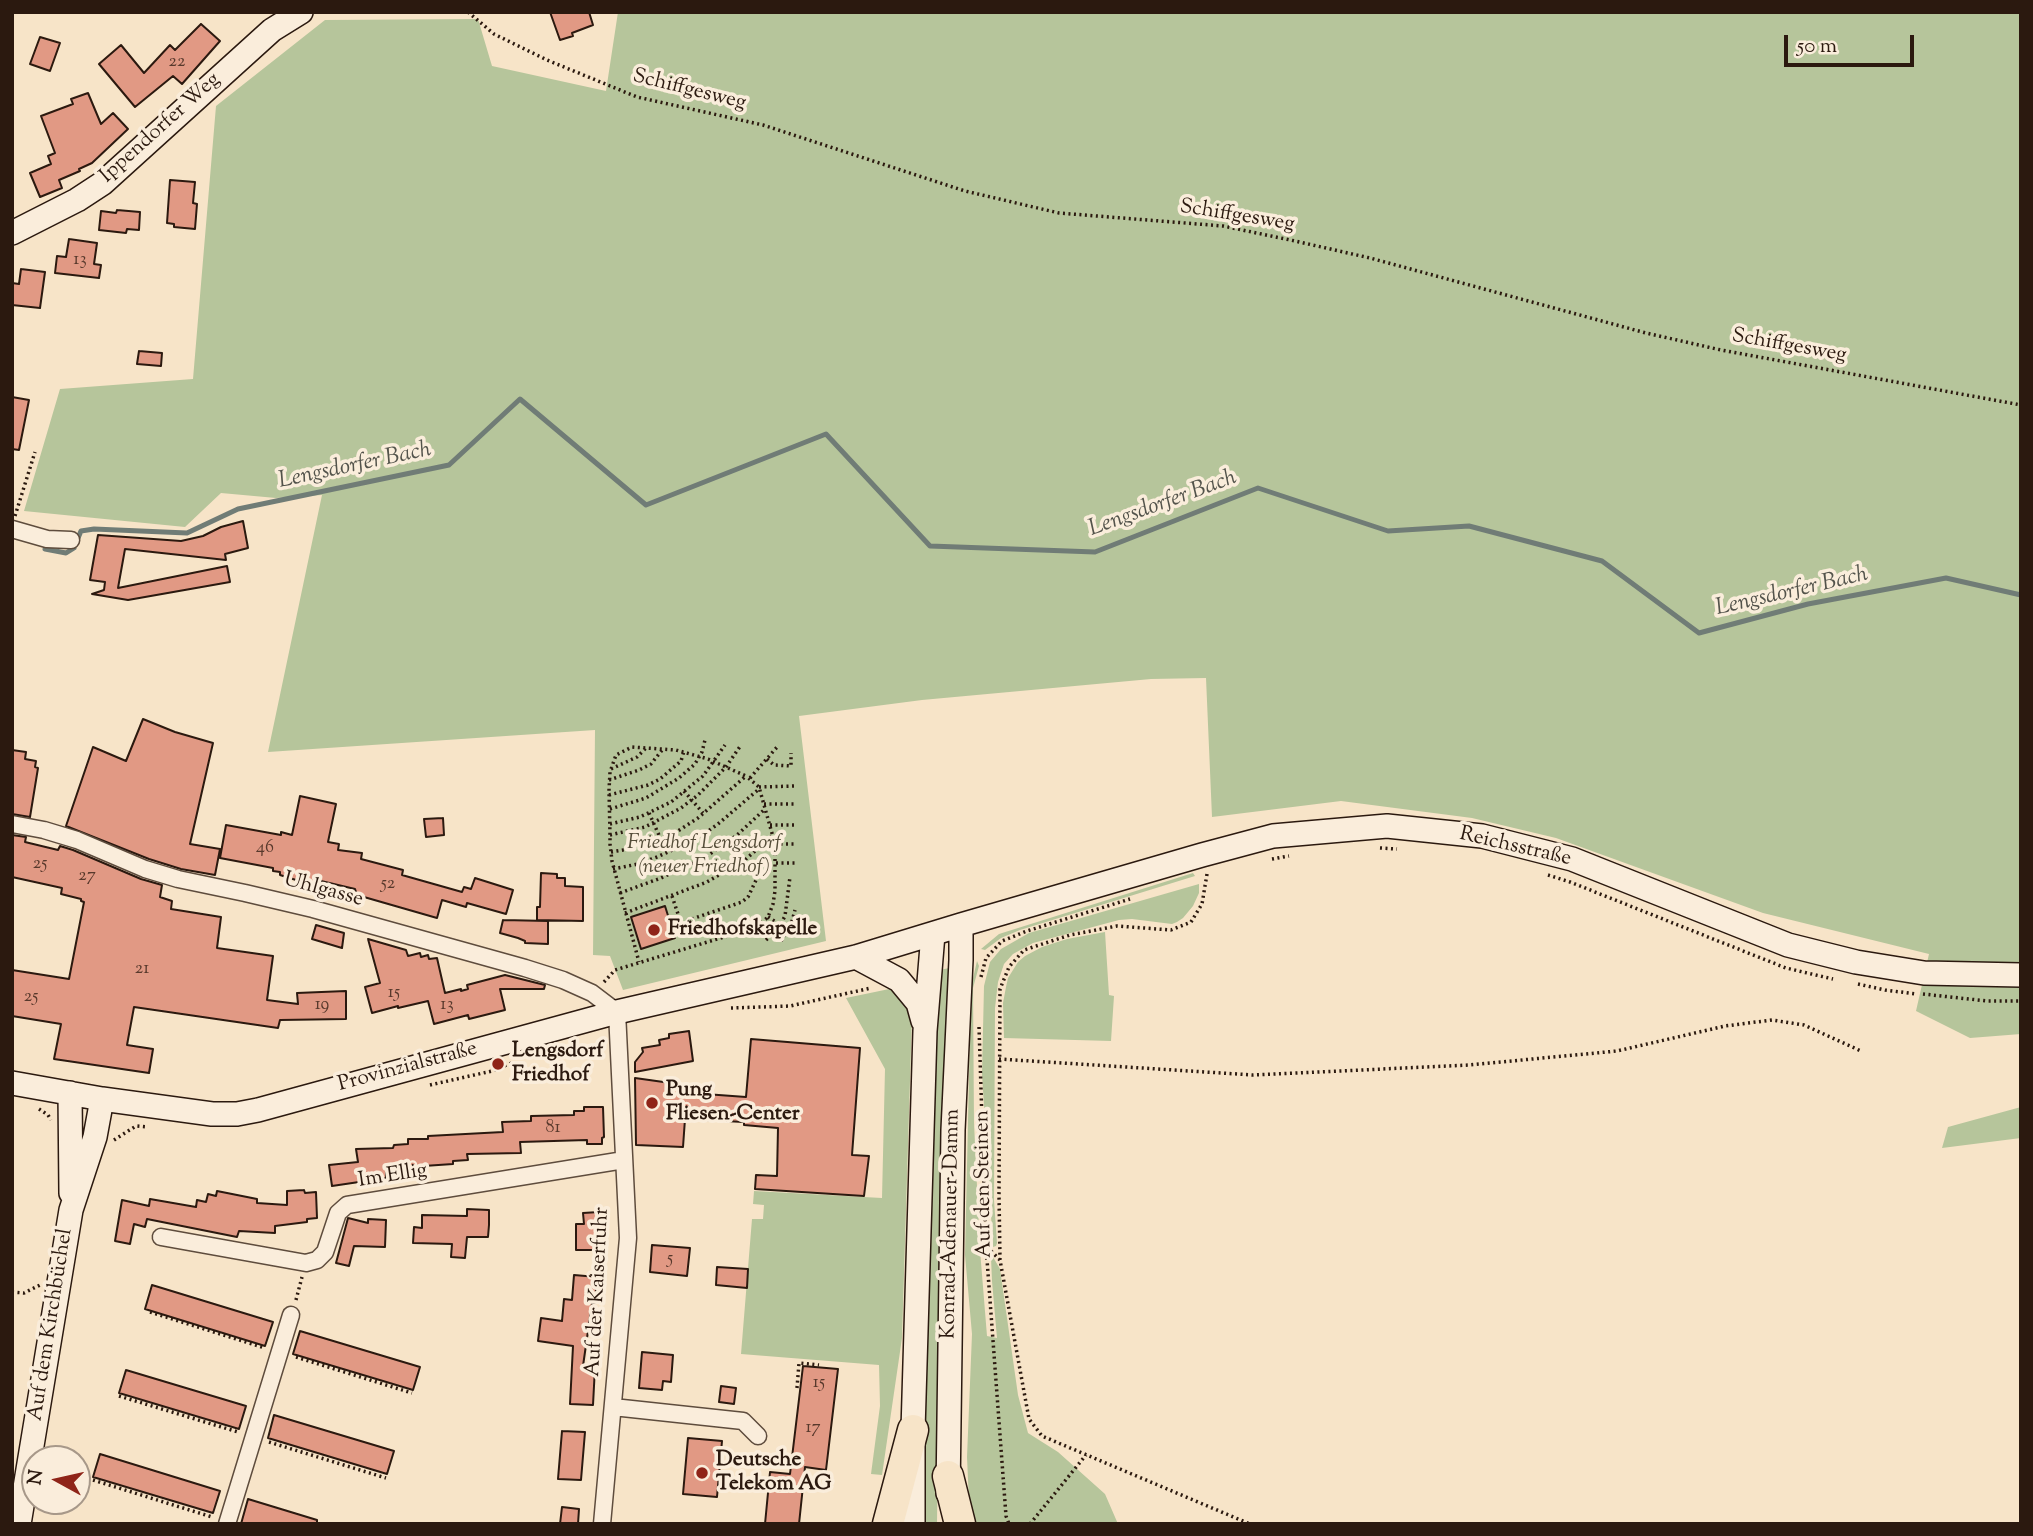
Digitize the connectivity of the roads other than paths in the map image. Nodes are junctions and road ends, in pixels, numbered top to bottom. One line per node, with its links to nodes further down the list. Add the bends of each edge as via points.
1 (301, 12): 2 (main road, Ippendorfer Weg, via 272,30 103,183)
2 (12, 233)
3 (12, 527): 4 (street, via 47,540)
4 (71, 540)
5 (12, 824): 10 (street, Uhlgasse, via 77,840 178,879 313,909 525,968 592,993)
6 (961, 925): 7 (main road, Provinzialstraße); 9 (main road, Reichsstraße, via 1205,864 1273,836 1387,826 1482,836 1572,859 1788,945 1856,962 1924,973); 22 (main road, Konrad-Adenauer-Damm)
7 (933, 934): 8 (main road, Provinzialstraße); 11 (main road, Konrad-Adenauer-Damm)
8 (856, 957): 10 (main road, Provinzialstraße); 11 (main road, via 899,980 918,1003)
9 (2021, 975)
10 (617, 1012): 14 (main road, Provinzialstraße, via 237,1114); 15 (street, Auf der Kaiserfuhr)
11 (925, 1031): 20 (main road, Konrad-Adenauer-Damm)
12 (12, 1083): 13 (main road, Provinzialstraße)
13 (70, 1093): 14 (main road, Provinzialstraße); 16 (main road, Auf dem Kirchbüchel)
14 (102, 1099): 16 (main road, Auf dem Kirchbüchel)
15 (624, 1160): 17 (street, Im Ellig, via 347,1205 338,1213 325,1251 306,1264); 19 (street, Auf der Kaiserfuhr, via 628,1238)
16 (71, 1210): 24 (main road, Auf dem Kirchbüchel)
17 (161, 1237)
18 (291, 1315): 23 (street)
19 (612, 1406): 21 (street, Auf der Kaiserfuhr, via 743,1421); 25 (street, Auf der Kaiserfuhr)
20 (913, 1430): 26 (highway); 27 (main road, Konrad-Adenauer-Damm)
21 (758, 1436)
22 (948, 1476): 28 (main road, Konrad-Adenauer-Damm); 29 (highway)
23 (228, 1523)
24 (19, 1524)
25 (602, 1524)
26 (888, 1524)
27 (913, 1524)
28 (948, 1524)
29 (960, 1524)

